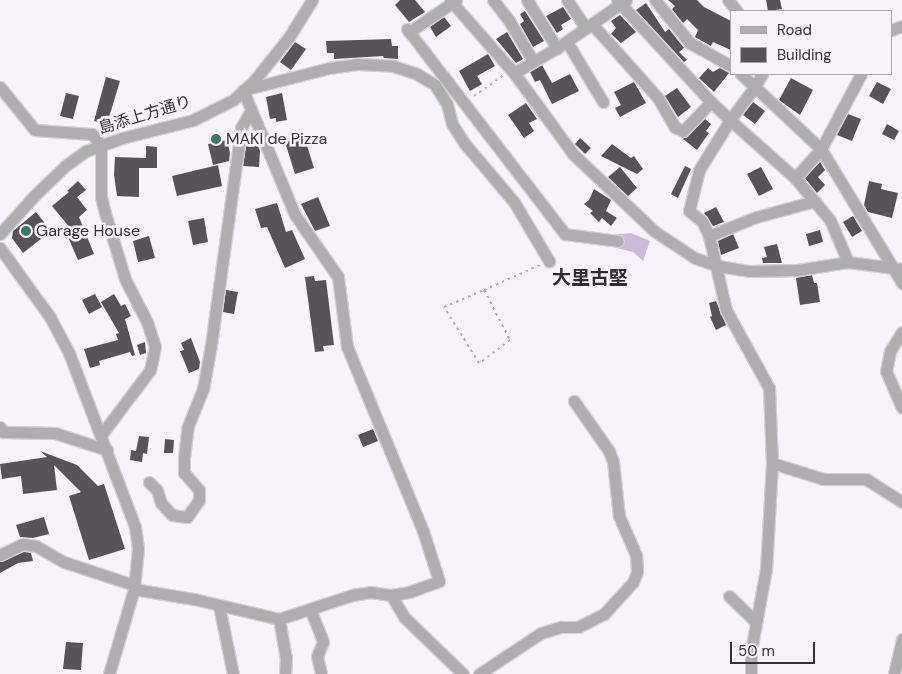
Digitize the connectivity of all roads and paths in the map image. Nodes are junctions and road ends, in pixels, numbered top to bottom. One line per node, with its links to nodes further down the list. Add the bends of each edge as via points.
1 (312, 0): 21 (street, 島添上方通り, via 289,37)
2 (493, 0): 12 (street)
3 (526, 0): 11 (street)
4 (567, 0): 10 (street)
5 (655, 0): 13 (street, via 690,43)
6 (728, 0): 9 (street)
7 (453, 1): 14 (street); 20 (street, via 408,31)
8 (621, 1): 10 (street); 24 (street)
9 (736, 10)
10 (589, 26): 11 (street); 24 (street, via 658,98 675,127 683,131)
11 (562, 45): 12 (street); 23 (street)
12 (533, 61): 14 (street)
13 (730, 65)
14 (513, 71): 25 (path); 37 (street, via 572,154 654,231)
15 (742, 75): 18 (street)
16 (762, 75): 18 (street)
17 (861, 75): 29 (street)
18 (756, 86): 27 (street); 29 (street)
19 (0, 87): 28 (street, via 35,130 92,134)
20 (452, 87): 22 (street); 25 (street)
21 (243, 90): 22 (street, via 359,64 393,66 417,74 436,85); 26 (street); 28 (street, 島添上方通り, via 232,100 193,120)
22 (440, 92): 38 (street, via 452,124 514,202)
23 (604, 102)
24 (711, 102): 27 (street)
25 (464, 103): 34 (street, via 565,234)
26 (252, 110): 51 (street, via 241,128 203,389 188,426 184,473 199,490 198,500 187,517 172,515); 55 (street, via 295,215 338,277 347,347 423,531 438,581)
27 (730, 120): 30 (street); 33 (street, via 699,170 689,210 702,221)
28 (101, 145): 32 (street, 島添上方通り, via 65,166); 48 (street, via 101,197 105,213 125,279 147,322 155,347 150,370)
29 (821, 149): 30 (street); 41 (street)
30 (795, 178): 31 (street)
31 (815, 201): 33 (street, via 756,217); 39 (street, via 830,220)
32 (0, 234)
33 (709, 236): 40 (street)
34 (618, 241)
35 (0, 248): 48 (street, via 50,318 69,353)
36 (670, 251): 37 (street)
37 (695, 258): 40 (street)
38 (549, 261): 43 (path)
39 (848, 262): 40 (street, via 788,270 749,271); 41 (street)
40 (718, 266): 50 (street, via 726,310 769,388)
41 (896, 268): 42 (street)
42 (902, 283)
43 (484, 290): 43 (path, via 444,308 479,363 510,340)
44 (902, 332): 46 (street, via 890,351 886,371)
45 (574, 402): 67 (street, via 609,451 620,516 636,555 637,572 633,582 604,614 578,626 561,626 541,633)
46 (902, 408)
47 (0, 427): 49 (street, via 3,432 55,433)
48 (101, 434): 49 (street)
49 (106, 450): 54 (street, via 135,527 138,548)
50 (772, 464): 52 (street, via 824,479 866,479); 60 (street, via 766,569)
51 (149, 482)
52 (902, 502)
53 (0, 555): 54 (street, via 23,544 36,546 64,562)
54 (134, 587): 57 (street); 62 (street)
55 (391, 596): 58 (street, via 371,592 352,595); 66 (street, via 404,616)
56 (729, 596): 60 (street)
57 (219, 606): 59 (street); 63 (street)
58 (310, 609): 59 (street); 65 (street, via 323,642 317,656)
59 (279, 619): 64 (street, via 286,657)
60 (756, 622): 68 (street)
61 (902, 638): 69 (street)
62 (109, 674)
63 (233, 674)
64 (285, 674)
65 (321, 674)
66 (463, 674)
67 (479, 674)
68 (751, 674)
69 (894, 674)

